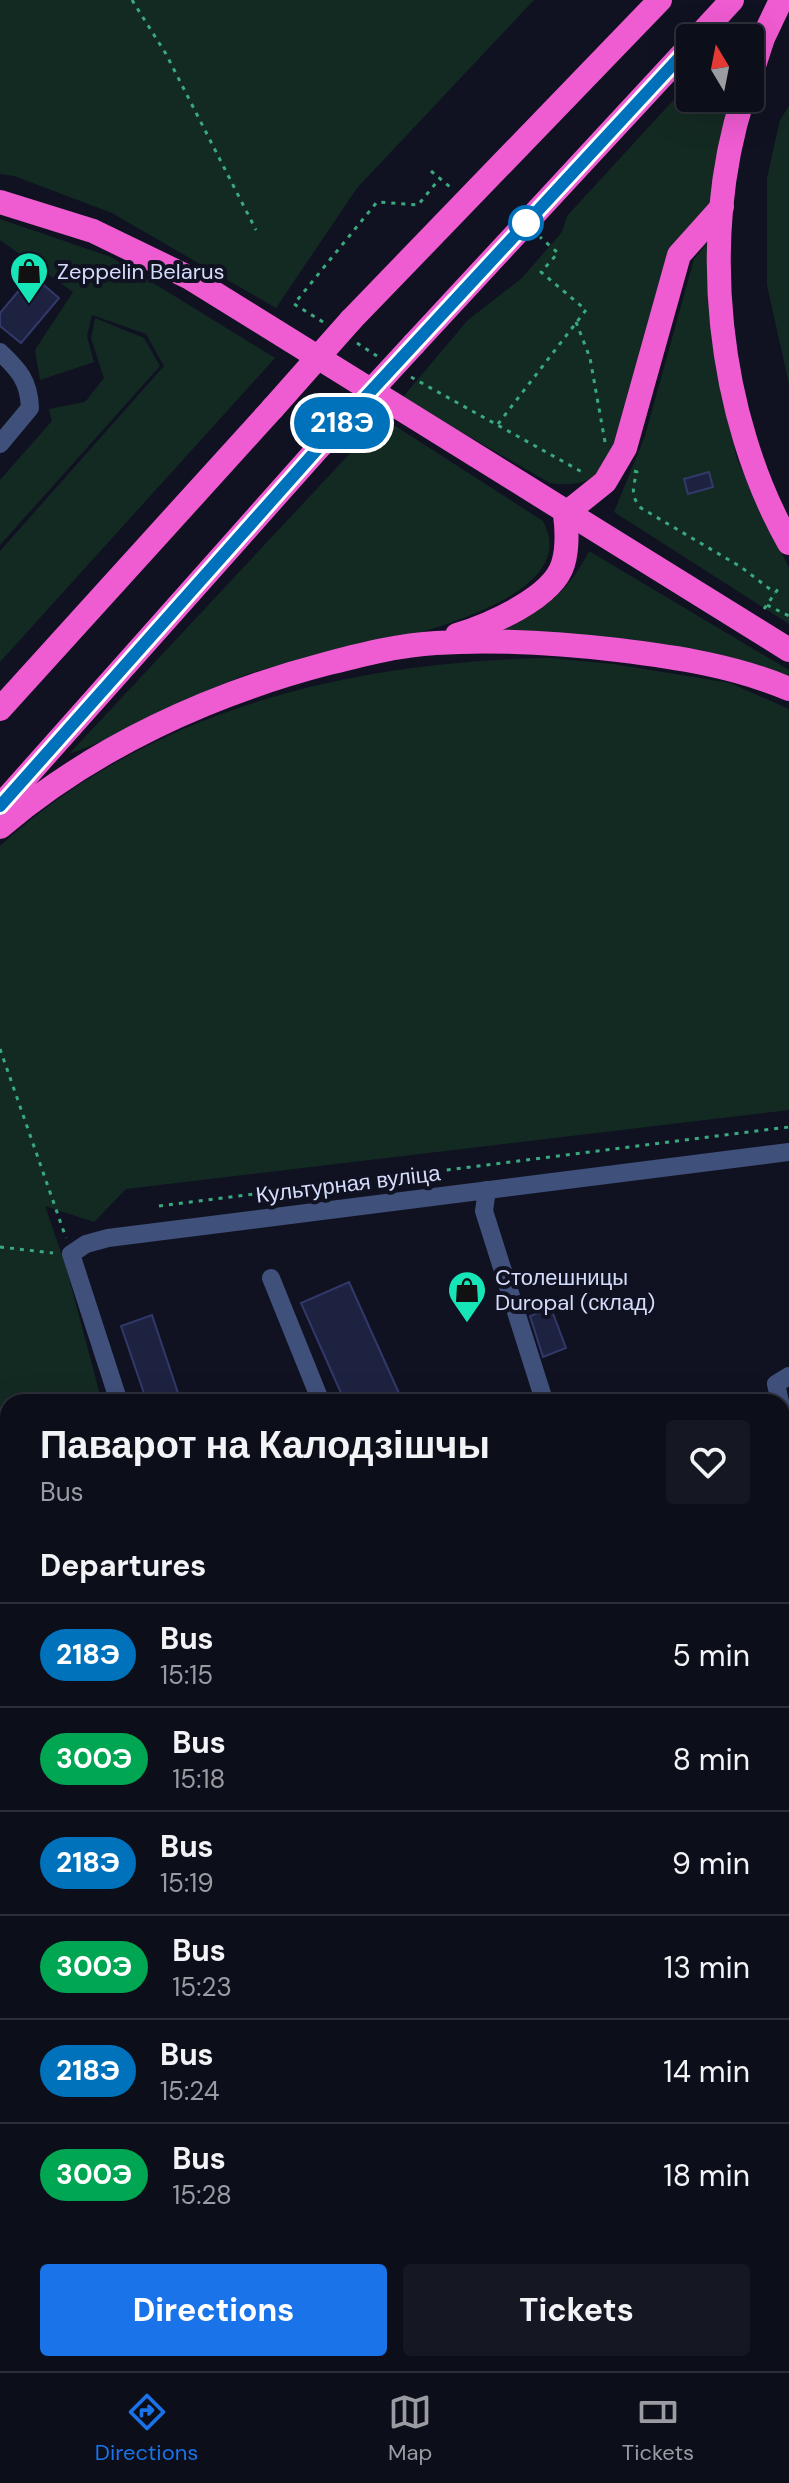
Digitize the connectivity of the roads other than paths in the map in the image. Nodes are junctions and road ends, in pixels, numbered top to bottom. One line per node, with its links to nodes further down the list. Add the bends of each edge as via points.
1 (660, 0): 17 (highway, bridge, via 351,320)
2 (732, 0): 4 (highway)
3 (781, 0): 5 (highway)
4 (710, 24)
5 (764, 36)
6 (676, 61): 18 (highway, bridge, via 321,445)
7 (740, 112): 9 (highway)
8 (0, 202): 12 (highway, via 93,231 190,278)
9 (722, 207): 12 (highway, via 679,255 625,448 605,482); 13 (highway, via 724,354 757,475)
10 (0, 352): 11 (street, via 24,374 30,393 30,408)
11 (0, 444)
12 (565, 514): 14 (highway, via 563,566 548,586 482,627); 15 (highway)
13 (789, 543)
14 (434, 643): 16 (highway, via 558,643 639,653 717,666); 19 (highway, via 291,673 201,705 104,755)
15 (789, 650)
16 (789, 689)
17 (0, 709)
18 (0, 806)
19 (0, 827)
20 (789, 1152): 21 (street, Культурная вуліца)
21 (487, 1190): 24 (street, Культурная вуліца, via 86,1244 71,1254); 26 (street, via 484,1211)
22 (271, 1278): 25 (street)
23 (789, 1376): 27 (street, via 776,1384)
24 (116, 1394)
25 (318, 1394)
26 (542, 1394)
27 (778, 1394)

